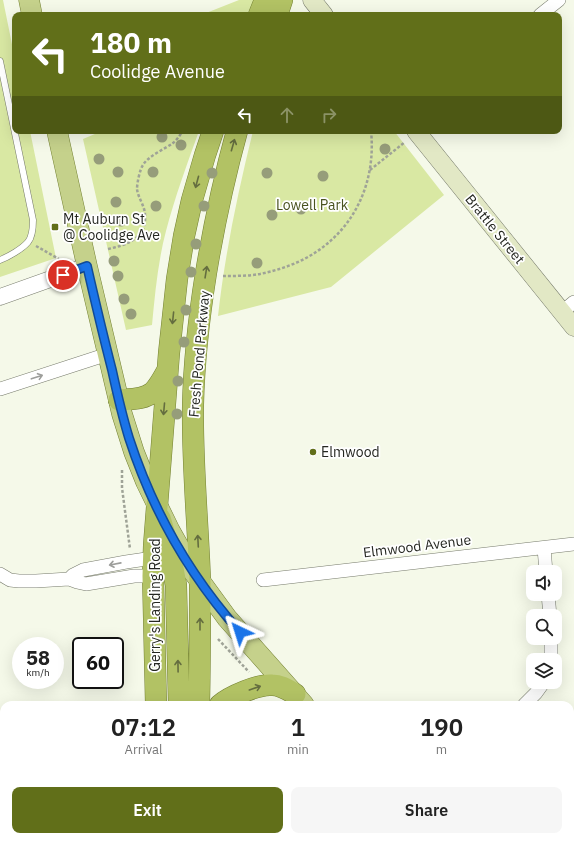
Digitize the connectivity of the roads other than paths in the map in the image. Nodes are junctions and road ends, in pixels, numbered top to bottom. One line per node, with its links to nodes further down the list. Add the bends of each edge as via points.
1 (29, 0): 6 (main road)
2 (265, 0): 7 (highway)
3 (282, 0): 8 (highway)
4 (312, 0): 9 (main road)
5 (559, 0): 10 (street)
6 (31, 12)
7 (260, 12)
8 (278, 12)
9 (322, 12)
10 (544, 12)
11 (0, 61): 12 (lane)
12 (12, 119)
13 (15, 134): 18 (lane, via 33,220 32,231 28,242 18,251)
14 (58, 134): 19 (main road)
15 (212, 134): 24 (highway, Fresh Pond Parkway, one-way to 24, via 197,182 182,248)
16 (236, 134): 34 (highway, Fresh Pond Parkway, one-way to 16, via 193,452 196,349 214,226)
17 (411, 136): 21 (main road, Brattle Street)
18 (0, 260)
19 (87, 266): 20 (street); 23 (main road)
20 (0, 297)
21 (568, 307): 22 (main road, Brattle Street)
22 (574, 327)
23 (108, 354): 25 (street, one-way to 23); 26 (main road)
24 (167, 370): 26 (highway, via 148,395); 27 (highway, Fresh Pond Parkway, one-way to 27)
25 (0, 389)
26 (119, 400): 27 (main road, via 134,452)
27 (156, 505): 31 (highway, Gerry's Landing Road); 34 (main road); 39 (highway, one-way to 27, via 176,585 170,552)
28 (574, 544): 29 (street, Elmwood Avenue)
29 (544, 548): 30 (street); 35 (street, Elmwood Avenue)
30 (545, 565)
31 (153, 567): 33 (street, via 134,576 86,584); 33 (street, one-way to 33, via 126,562 83,570); 38 (highway, Gerry's Landing Road)
32 (0, 574): 33 (street, via 10,580 19,581)
33 (69, 579)
34 (200, 580): 37 (main road, via 228,618); 40 (highway, one-way to 34)
35 (263, 580)
36 (539, 689): 42 (street)
37 (300, 700): 41 (highway, one-way to 37, via 232,696 270,684 284,687)
38 (156, 701)
39 (179, 701)
40 (199, 701)
41 (225, 701)
42 (528, 701)

